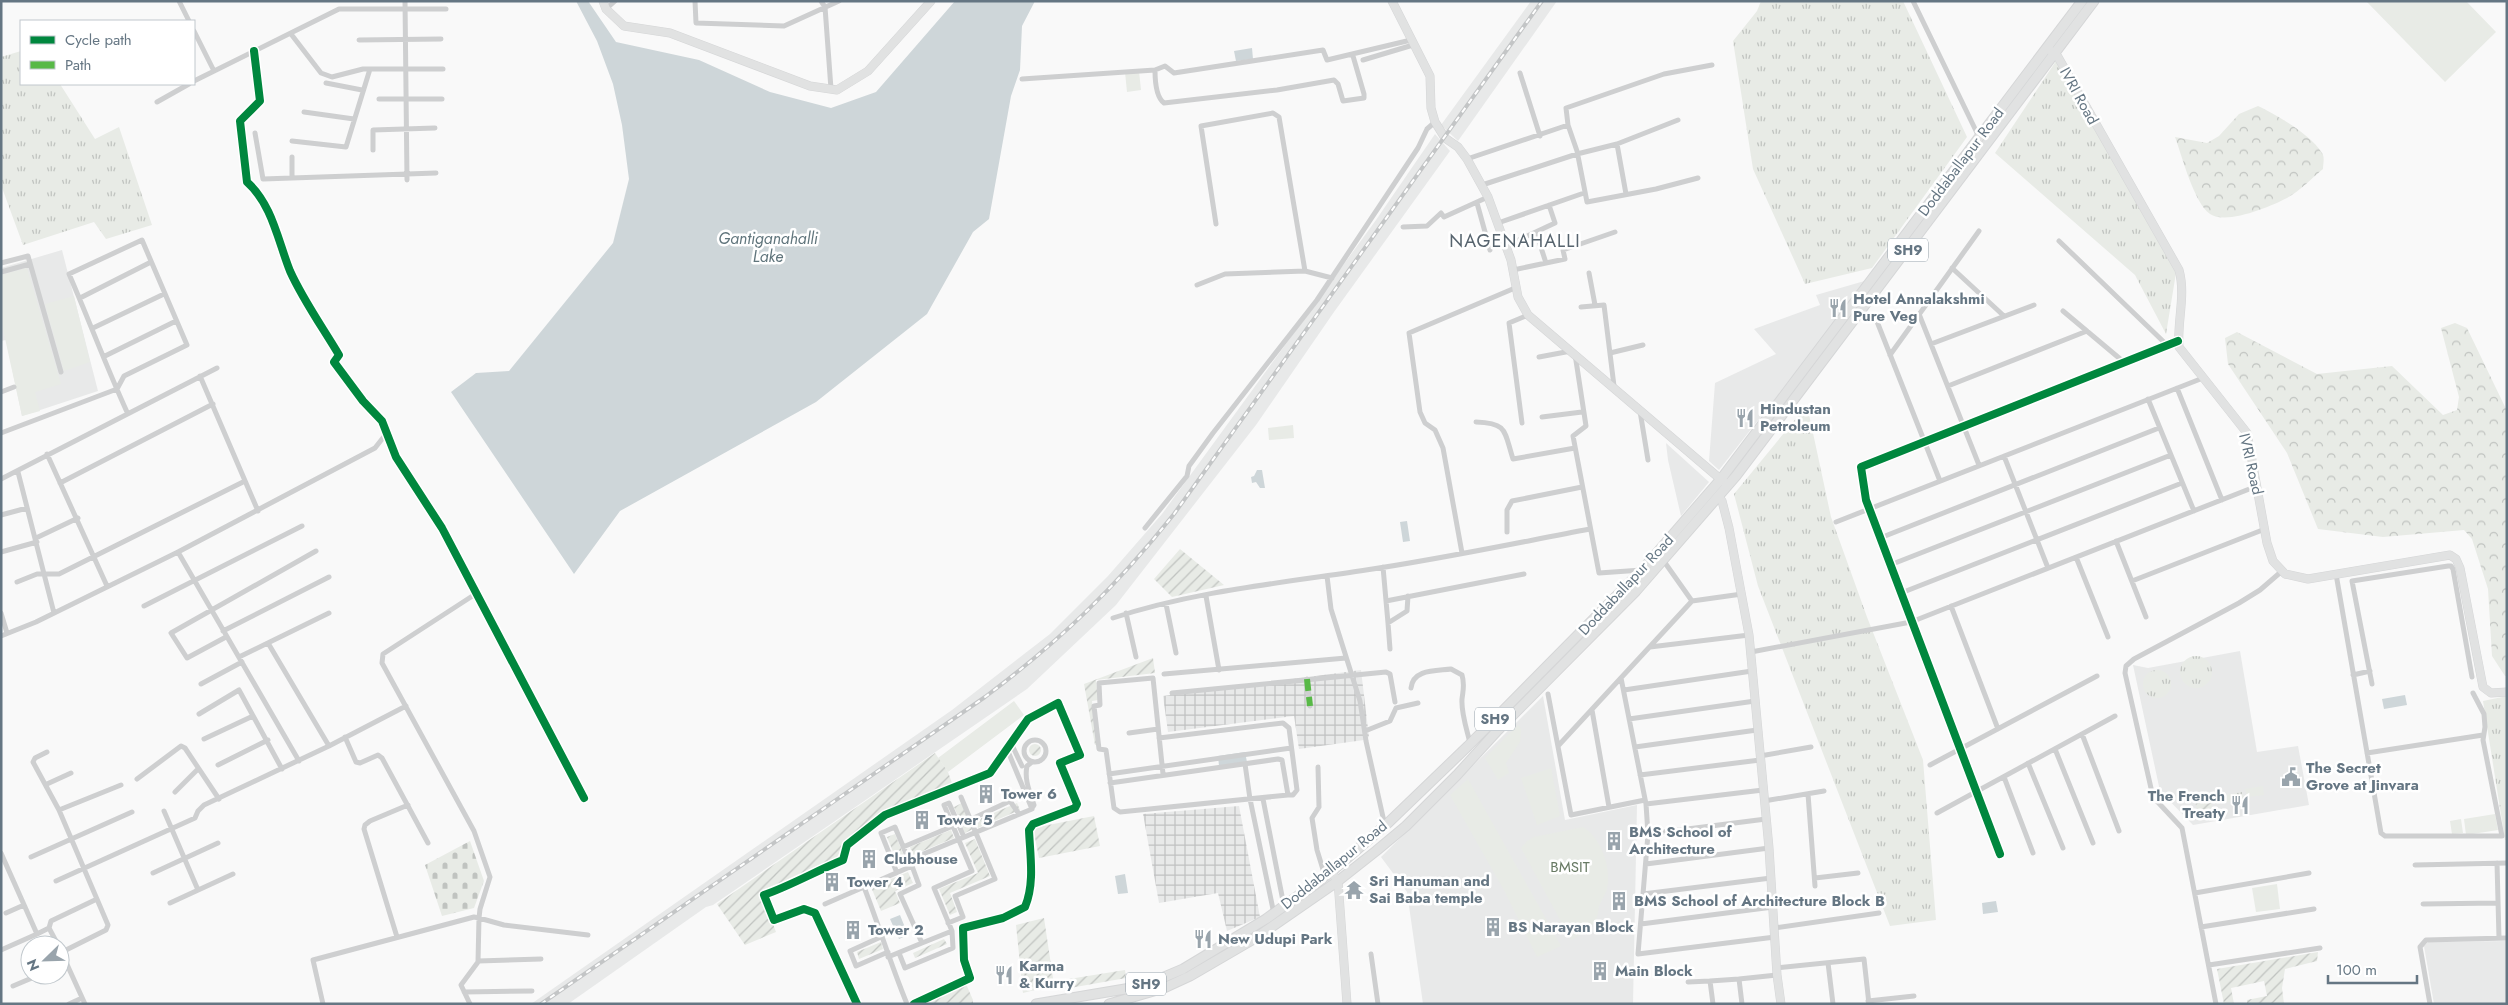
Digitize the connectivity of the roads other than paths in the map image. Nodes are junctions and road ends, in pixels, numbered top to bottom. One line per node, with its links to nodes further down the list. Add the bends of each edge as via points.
1 (179, 1): 16 (street)
2 (405, 1): 14 (street)
3 (615, 1): 12 (street)
4 (695, 1): 13 (street, via 696,23 784,26)
5 (821, 1): 13 (street)
6 (840, 1): 13 (street)
7 (931, 1): 40 (street, via 868,71 837,90)
8 (1392, 1): 22 (street)
9 (1913, 1): 56 (street)
10 (2082, 1): 24 (main road, Doddaballapur Road / SH9)
11 (2094, 1): 24 (main road, Doddaballapur Road / SH9)
12 (605, 5): 40 (street, via 624,26 670,33 810,86)
13 (825, 7): 40 (street)
14 (406, 9): 15 (street); 18 (street, via 339,9); 21 (street)
15 (446, 9)
16 (188, 20)
17 (195, 33): 33 (street)
18 (291, 34): 25 (street); 30 (street, via 321,73 332,77)
19 (441, 39): 21 (street)
20 (359, 40): 21 (street)
21 (406, 40): 29 (street)
22 (1412, 43): 23 (street); 26 (street); 50 (street, via 1430,76 1431,108)
23 (1393, 44): 26 (street); 26 (street, via 1386,52 1362,59); 27 (street)
24 (2050, 49): 56 (main road, Doddaballapur Road / SH9); 107 (street, IVRI Road, via 2179,270 2183,285); 154 (main road, Doddaballapur Road / SH9, via 1890,274)
25 (254, 51): 33 (street); 138 (street, via 260,101 240,121 247,182 258,192 280,238 291,272 339,355 334,362 382,422)
26 (1395, 52)
27 (1353, 56): 32 (street, via 1353,52 1327,60 1323,50 1174,73 1165,66); 32 (street, via 1364,98 1348,101 1343,101 1334,80 1164,103 1158,95)
28 (1712, 64): 51 (street, via 1664,74 1570,106 1566,111)
29 (406, 68): 30 (street); 31 (street); 44 (street)
30 (370, 69): 42 (street)
31 (444, 69)
32 (1155, 70): 35 (street)
33 (214, 71): 36 (street)
34 (1520, 73): 55 (street)
35 (1022, 79)
36 (195, 80)
37 (326, 83): 42 (street)
38 (176, 85): 41 (street)
39 (187, 85): 41 (street)
40 (831, 89)
41 (178, 90): 46 (street)
42 (362, 90): 48 (street)
43 (379, 99): 44 (street)
44 (406, 99): 45 (street); 53 (street)
45 (442, 99)
46 (157, 102)
47 (304, 112): 48 (street)
48 (354, 119): 57 (street, via 346,147)
49 (1678, 120): 58 (street)
50 (1436, 122): 62 (street, via 1444,138 1458,147); 91 (street, via 1427,129 1418,148)
51 (1568, 125): 55 (street); 60 (street)
52 (435, 128): 53 (street)
53 (407, 129): 59 (street, via 374,130); 64 (street)
54 (255, 133): 65 (street, via 262,179)
55 (1540, 136): 62 (street)
56 (1979, 138): 148 (main road, Doddaballapur Road / SH9)
57 (292, 141)
58 (1616, 144): 60 (street); 69 (street)
59 (373, 150)
60 (1577, 154): 67 (street); 68 (street)
61 (292, 157): 65 (street)
62 (1467, 159): 67 (street)
63 (436, 173): 64 (street)
64 (407, 177): 65 (street)
65 (292, 178)
66 (1698, 178): 69 (street)
67 (1482, 184): 70 (street)
68 (1584, 193): 69 (street, via 1586,202); 72 (street)
69 (1626, 194)
70 (1488, 197): 71 (street); 73 (street)
71 (1477, 203): 75 (street, via 1444,217 1441,214 1427,226); 81 (street)
72 (1549, 205): 73 (street); 77 (street, via 1555,223)
73 (1498, 223): 80 (street)
74 (1216, 224): 88 (street, via 1201,126 1273,113 1279,117)
75 (1403, 227)
76 (1979, 231): 86 (street)
77 (1536, 232): 80 (street); 84 (street)
78 (1616, 232): 84 (street, via 1563,250 1565,258)
79 (2059, 241): 110 (street)
80 (1506, 246): 87 (street)
81 (1490, 250)
82 (151, 262): 94 (street); 95 (street); 95 (street, via 142,240 69,274)
83 (1, 263): 85 (street, via 28,256)
84 (1546, 263): 87 (street)
85 (30, 264): 89 (street); 118 (street)
86 (1952, 268): 100 (street); 102 (street)
87 (1513, 270): 93 (street)
88 (1305, 271): 91 (street); 92 (street, via 1225,274)
89 (1, 272)
90 (1588, 273): 97 (street)
91 (1332, 278): 168 (street)
92 (1197, 285)
93 (1515, 288): 101 (street); 179 (street, via 1409,333 1420,412 1425,423 1435,430 1443,448)
94 (164, 294): 104 (street); 105 (street)
95 (80, 298): 105 (street)
96 (2034, 304): 102 (street)
97 (1595, 305): 98 (street); 112 (street, via 1604,305)
98 (1581, 307)
99 (2063, 311): 106 (street)
100 (1919, 314): 108 (street); 113 (street)
101 (1528, 315): 111 (street); 134 (street, via 1509,323)
102 (2004, 316): 108 (street)
103 (1876, 318): 113 (street)
104 (176, 321): 114 (street); 125 (street, via 187,345 124,376)
105 (93, 328): 114 (street)
106 (2087, 331): 116 (street); 122 (street)
107 (2178, 341): 110 (street); 120 (street, IVRI Road, via 2179,347)
108 (1931, 344): 122 (street)
109 (1643, 345): 112 (street)
110 (2168, 346): 116 (street)
111 (1573, 352): 115 (street); 121 (street); 131 (street)
112 (1610, 353): 121 (street)
113 (1890, 355): 139 (street)
114 (105, 356): 125 (street)
115 (1538, 357)
116 (2124, 363): 135 (street)
117 (217, 368): 119 (street)
118 (61, 372)
119 (200, 376): 128 (street); 130 (street)
120 (2203, 378): 124 (street); 155 (street, IVRI Road, via 2248,433)
121 (1614, 386): 129 (street)
122 (1948, 386): 135 (street)
123 (14, 387): 126 (street)
124 (2176, 388): 127 (street); 158 (street)
125 (117, 389): 130 (street); 137 (street)
126 (1, 392)
127 (2148, 399): 136 (street); 143 (street)
128 (213, 404): 149 (street); 151 (street)
129 (1640, 408): 144 (street); 148 (street)
130 (127, 412): 141 (street)
131 (1582, 412): 132 (street); 140 (street, via 1586,426 1573,436)
132 (1542, 417)
133 (1476, 422): 140 (street, via 1496,423 1504,430 1512,458)
134 (1522, 423)
135 (1964, 426): 139 (street); 145 (street)
136 (2159, 428): 142 (street); 153 (street)
137 (1, 433)
138 (386, 434): 161 (street, via 375,448); 197 (street, via 396,457 448,539)
139 (1924, 442): 150 (street); 160 (street, via 1861,467)
140 (1575, 448): 156 (street)
141 (48, 454): 146 (street); 151 (street)
142 (2170, 455): 152 (street); 163 (street)
143 (2004, 456): 145 (street); 153 (street)
144 (1648, 460)
145 (1979, 465): 150 (street)
146 (18, 472): 147 (street); 159 (street)
147 (1, 479)
148 (1721, 479): 154 (street); 157 (main road, Doddaballapur Road / SH9)
149 (245, 481): 161 (street); 181 (street)
150 (1940, 481): 160 (street)
151 (60, 483): 165 (street)
152 (2182, 483): 162 (street); 174 (street)
153 (2015, 484): 163 (street); 172 (street)
154 (1728, 485): 157 (main road, Doddaballapur Road / SH9)
155 (2257, 486): 158 (street); 170 (street, IVRI Road)
156 (1582, 487): 169 (street); 171 (street, via 1512,501 1507,510)
157 (1714, 493): 182 (main road, Doddaballapur Road / SH9); 186 (main road, Doddaballapur Road / SH9); 199 (street, via 1722,501)
158 (2222, 500): 162 (street)
159 (27, 508): 164 (street); 173 (street)
160 (1869, 509): 166 (street); 172 (street)
161 (258, 511): 178 (street)
162 (2194, 511): 175 (street)
163 (2026, 512): 174 (street); 183 (street)
164 (1, 516)
165 (78, 518): 173 (street); 181 (street)
166 (1836, 522)
167 (302, 526): 193 (street)
168 (1145, 528)
169 (1590, 529): 179 (street); 186 (street, via 1599,573)
170 (2265, 529): 187 (street, IVRI Road, via 2273,561); 194 (street)
171 (1507, 532)
172 (1880, 538): 183 (street)
173 (36, 540): 177 (street); 188 (street)
174 (2037, 540): 185 (street); 198 (street)
175 (2116, 541): 180 (street); 194 (street)
176 (316, 551): 207 (street)
177 (1, 552)
178 (178, 552): 193 (street); 196 (street)
179 (1462, 553): 184 (street)
180 (2076, 557): 185 (street); 220 (street)
181 (93, 558): 188 (street, via 59,574); 196 (street)
182 (1663, 560): 203 (street); 360 (main road, Doddaballapur Road / SH9, via 1566,664 1406,826)
183 (1890, 565): 198 (street)
184 (1383, 567): 191 (street); 202 (street)
185 (2048, 568): 206 (street)
186 (1642, 570): 270 (main road, Doddaballapur Road / SH9)
187 (2282, 571): 190 (street, via 2296,578 2308,579); 364 (street, via 2260,590 2126,666 2153,797 2182,828)
188 (43, 574): 195 (street); 209 (street)
189 (1524, 574): 201 (street)
190 (2336, 574): 221 (street, via 2450,555 2460,568); 235 (street)
191 (1327, 576): 200 (street); 228 (street, via 1331,609)
192 (329, 577): 217 (street)
193 (194, 581): 205 (street); 207 (street)
194 (2132, 581): 212 (street)
195 (17, 582)
196 (107, 586): 209 (street)
197 (477, 593): 251 (street, via 383,654 382,663); 309 (street)
198 (1900, 593): 214 (street)
199 (1742, 594): 203 (street); 218 (street)
200 (1206, 596): 204 (street); 230 (street)
201 (1408, 596): 202 (street); 215 (street, via 1407,611)
202 (1386, 601): 215 (street)
203 (1692, 602): 223 (street)
204 (1166, 604): 211 (street); 226 (street)
205 (144, 606)
206 (1951, 606): 214 (street); 258 (street)
207 (210, 610): 217 (street); 217 (street, via 172,632 183,655 187,658)
208 (1, 613): 216 (street)
209 (54, 613): 216 (street)
210 (329, 613): 222 (street)
211 (1126, 613): 213 (street); 227 (street)
212 (2146, 617)
213 (1113, 618)
214 (1911, 622): 225 (street); 277 (street)
215 (1388, 623): 224 (street)
216 (7, 633): 219 (street)
217 (225, 634): 229 (street)
218 (1749, 635): 223 (street); 225 (street)
219 (1, 636)
220 (2108, 637)
221 (2469, 638): 232 (street, via 2452,566 2352,581); 237 (street); 243 (street)
222 (268, 643): 229 (street); 271 (street)
223 (1649, 648): 238 (street)
224 (1390, 649)
225 (1751, 652): 231 (street)
226 (1176, 653)
227 (1136, 658)
228 (1346, 658): 230 (street); 234 (street)
229 (240, 660): 240 (street); 282 (street)
230 (1219, 670): 233 (street)
231 (1752, 671): 244 (street); 248 (street)
232 (2370, 671): 235 (street); 241 (street)
233 (1164, 674)
234 (1354, 675): 239 (street); 249 (street, via 1389,673); 261 (street)
235 (2353, 675): 280 (street)
236 (2097, 676): 258 (street)
237 (2472, 677)
238 (1622, 678): 244 (street); 253 (street)
239 (1307, 679): 246 (street); 252 (street)
240 (201, 684)
241 (2372, 684)
242 (1411, 688): 270 (street, via 1412,681 1419,674 1451,668 1462,675 1464,718)
243 (2484, 689): 245 (street, via 2494,694); 264 (street, via 2474,694 2484,714)
244 (1624, 690): 257 (street)
245 (2507, 692)
246 (1172, 693)
247 (1548, 694): 272 (street)
248 (1755, 701): 257 (street); 260 (street)
249 (1394, 702)
250 (1418, 703): 261 (street, via 1399,706 1384,726)
251 (406, 706): 265 (street); 378 (street, via 474,831 490,877)
252 (1310, 706)
253 (1592, 710): 272 (street); 316 (street)
254 (199, 714): 255 (street, via 237,690)
255 (253, 716): 267 (street); 268 (street)
256 (2115, 716): 263 (street)
257 (1629, 719): 273 (street)
258 (1998, 729): 277 (street)
259 (1158, 730): 262 (street); 266 (street); 294 (street, via 1153,678 1099,683 1100,705 1094,706 1099,749 1106,750)
260 (1757, 730): 273 (street); 281 (street)
261 (1365, 731): 326 (street)
262 (1129, 733)
263 (2082, 734): 278 (street); 328 (street)
264 (2483, 735): 280 (street); 280 (street, via 2502,833 2499,837 2381,834)
265 (345, 738): 271 (street); 315 (street, via 356,762 378,755 382,758)
266 (1159, 738): 275 (street, via 1283,723 1289,728); 287 (street)
267 (204, 739)
268 (268, 740): 286 (street); 292 (street)
269 (1011, 743): 276 (street); 289 (street); 421 (street, via 1028,719 1058,703 1080,755 1060,763 1075,808 1033,824 1029,830 1031,878 1025,906 1003,918 963,928 964,960 970,978)
270 (1470, 744): 326 (main road, Doddaballapur Road / SH9)
271 (329, 746): 282 (street)
272 (1558, 746): 316 (street, via 1571,814)
273 (1635, 747): 296 (street)
274 (1811, 747): 281 (street)
275 (1292, 748): 287 (street); 307 (street, via 1297,790)
276 (1007, 749): 317 (street); 419 (street, via 990,773 885,816 847,845 843,860 764,895 774,920 804,909 815,913)
277 (1960, 749): 288 (street); 304 (street)
278 (2055, 749): 284 (street); 335 (street)
279 (47, 752): 300 (street, via 33,759)
280 (2367, 753)
281 (1760, 758): 296 (street); 302 (street)
282 (299, 761): 292 (street)
283 (1032, 762): 283 (street, via 1024,751 1026,744 1036,740 1044,746 1045,753 1039,761); 317 (street, via 1026,770 1034,805)
284 (2028, 763): 297 (street); 338 (street)
285 (1245, 764): 295 (street); 307 (street, via 1282,760); 311 (street)
286 (218, 765)
287 (1162, 765): 294 (street); 295 (street)
288 (1930, 765)
289 (1022, 766)
290 (1318, 767): 356 (street, via 1320,808 1312,818 1317,850)
291 (198, 769): 298 (street, via 181,746); 305 (street); 310 (street)
292 (282, 769): 310 (street)
293 (71, 772): 300 (street)
294 (1109, 774): 299 (street)
295 (1162, 774): 299 (street)
296 (1640, 775): 314 (street)
297 (2004, 777): 304 (street); 341 (street)
298 (137, 779)
299 (1110, 782): 311 (street, via 1114,808 1120,812)
300 (46, 784): 318 (street)
301 (121, 785): 318 (street)
302 (1763, 790): 313 (street); 314 (street)
303 (1824, 791): 306 (street)
304 (1976, 791): 321 (street); 340 (street)
305 (175, 792)
306 (1808, 794): 313 (street); 358 (street)
307 (1288, 795): 312 (street)
308 (961, 797): 324 (street)
309 (584, 798)
310 (219, 799): 327 (street, via 198,811 195,818)
311 (1250, 799): 312 (street); 377 (street)
312 (1263, 799): 372 (street)
313 (1764, 801): 323 (street)
314 (1645, 802): 316 (street); 330 (street)
315 (408, 805): 334 (street); 389 (street, via 370,821 364,829)
316 (1608, 807)
317 (1032, 809): 322 (street)
318 (59, 810): 332 (street)
319 (132, 812): 332 (street)
320 (164, 812): 327 (street)
321 (1937, 812)
322 (1019, 814): 324 (street, via 1010,802); 329 (street)
323 (1766, 819): 330 (street); 337 (street)
324 (970, 820): 325 (street); 329 (street)
325 (956, 825): 331 (street); 336 (street)
326 (1385, 826): 356 (main road, Doddaballapur Road / SH9)
327 (172, 830): 343 (street); 350 (street)
328 (2119, 830)
329 (976, 832): 331 (street); 379 (street, via 995,880 955,896 963,917)
330 (1648, 834): 347 (street)
331 (961, 838): 344 (street); 379 (street, via 972,871 934,888)
332 (70, 839): 342 (street); 350 (street)
333 (218, 843): 343 (street)
334 (428, 843)
335 (2093, 843)
336 (903, 847): 344 (street); 352 (street, via 895,827 880,833)
337 (1769, 848): 347 (street); 357 (street)
338 (2063, 848)
339 (1, 854): 371 (street)
340 (2000, 854)
341 (2034, 854)
342 (31, 857)
343 (184, 858): 351 (street); 363 (street)
344 (909, 860): 349 (street)
345 (2497, 863): 346 (street); 348 (street); 368 (street)
346 (2507, 863)
347 (1646, 864): 365 (street)
348 (2415, 865)
349 (912, 866): 352 (street); 393 (street, via 919,886 900,894)
350 (84, 870): 359 (street); 366 (street)
351 (153, 873)
352 (897, 873): 362 (street)
353 (1858, 873): 358 (street)
354 (2309, 873): 364 (street)
355 (233, 874): 363 (street)
356 (1328, 874): 360 (street); 372 (main road, Doddaballapur Road / SH9)
357 (1771, 878): 365 (street); 373 (street)
358 (1815, 878): 361 (street)
359 (56, 881)
360 (1338, 881): 423 (main road, Doddaballapur Road / SH9, via 1257,937 1190,976 1164,988); 424 (street)
361 (1815, 886)
362 (864, 887): 369 (street); 388 (street)
363 (198, 890): 367 (street)
364 (2195, 893): 381 (street)
365 (1643, 894): 380 (street)
366 (97, 899): 382 (street, via 51,921); 394 (street, via 107,929)
367 (170, 902)
368 (2497, 902): 370 (street); 391 (street)
369 (825, 904)
370 (2423, 904)
371 (24, 906): 375 (street); 385 (street)
372 (1284, 906): 377 (main road, Doddaballapur Road / SH9)
373 (1773, 907): 380 (street); 383 (street)
374 (2314, 909): 381 (street)
375 (6, 913)
376 (1879, 913): 383 (street)
377 (1274, 914): 422 (main road, Doddaballapur Road / SH9, via 1204,958 1157,980 1125,989)
378 (479, 918): 387 (street, via 504,925); 389 (street); 401 (street)
379 (948, 923): 384 (street)
380 (1641, 924): 390 (street, via 1638,954)
381 (2202, 927): 403 (street)
382 (50, 928): 385 (street); 386 (street)
383 (1774, 928): 390 (street)
384 (952, 931): 393 (street); 397 (street, via 953,948 905,968)
385 (37, 934): 396 (street)
386 (53, 935)
387 (588, 936)
388 (883, 936): 398 (street); 398 (street, via 850,951 856,966)
389 (397, 937): 417 (street, via 314,960)
390 (1775, 937): 405 (street)
391 (2499, 938): 392 (street); 431 (street, via 2426,940 2420,947)
392 (2507, 938)
393 (922, 943): 397 (street)
394 (70, 946)
395 (2320, 948): 403 (street)
396 (1, 950)
397 (899, 953): 398 (street)
398 (888, 954): 420 (street)
399 (1371, 954): 425 (street)
400 (541, 959): 401 (street)
401 (478, 961): 412 (street, via 461,985)
402 (1828, 963): 405 (street); 415 (street, via 1864,959); 429 (street)
403 (2208, 965): 430 (street)
404 (70, 970): 414 (street)
405 (1777, 972): 406 (street); 428 (street)
406 (1739, 979): 407 (street); 427 (street)
407 (1710, 981): 408 (street); 426 (street)
408 (1688, 982)
409 (20, 983): 410 (street)
410 (13, 986)
411 (532, 991): 412 (street)
412 (464, 992): 418 (street)
413 (1914, 996): 415 (street)
414 (84, 1001): 416 (street)
415 (1868, 1002)
416 (69, 1004)
417 (323, 1004)
418 (470, 1004)
419 (857, 1004)
420 (907, 1004)
421 (914, 1004)
422 (1036, 1004)
423 (1109, 1004)
424 (1347, 1004)
425 (1378, 1004)
426 (1713, 1004)
427 (1742, 1004)
428 (1781, 1004)
429 (1833, 1004)
430 (2216, 1004)
431 (2430, 1004)

